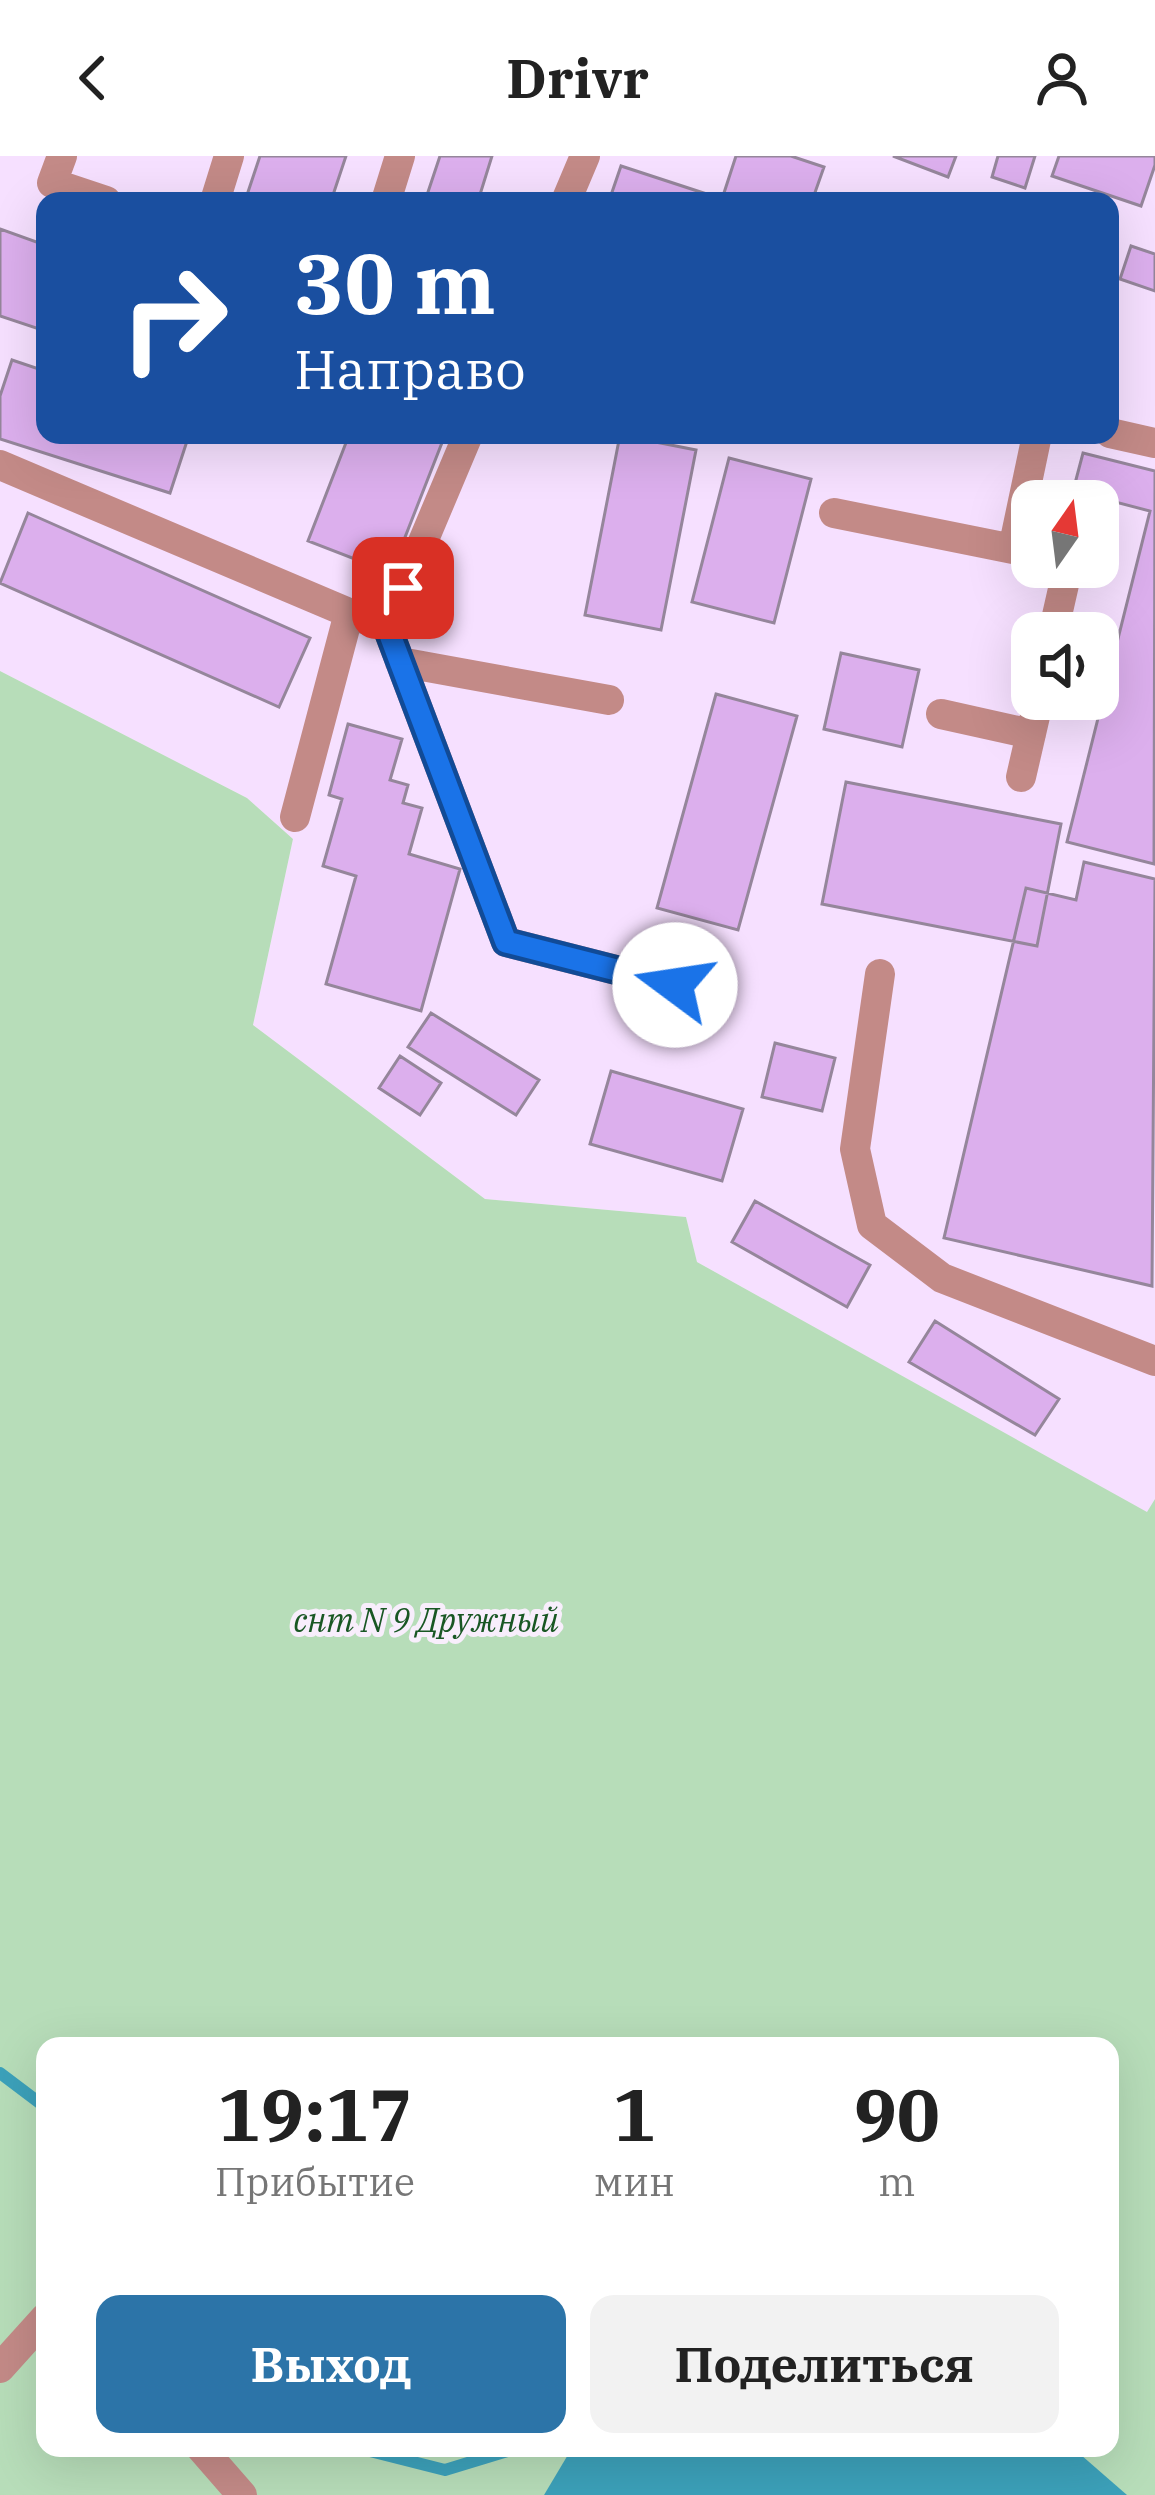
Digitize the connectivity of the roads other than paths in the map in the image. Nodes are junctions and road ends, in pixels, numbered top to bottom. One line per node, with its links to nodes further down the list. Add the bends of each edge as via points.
1 (62, 156): 5 (lane, via 52,183)
2 (229, 156): 6 (lane)
3 (400, 156): 7 (lane)
4 (585, 156): 8 (lane)
5 (79, 192)
6 (218, 192)
7 (389, 192)
8 (570, 192)
9 (1119, 435): 10 (lane)
10 (1155, 443)
11 (464, 444): 18 (lane)
12 (1036, 444): 14 (lane)
13 (0, 465): 17 (lane)
14 (1032, 480)
15 (834, 513): 16 (lane)
16 (1011, 548)
17 (349, 613): 18 (lane); 25 (lane)
18 (387, 627): 19 (lane)
19 (400, 662): 20 (lane); 27 (lane, via 506,942)
20 (609, 700)
21 (941, 714): 23 (lane)
22 (1034, 720): 23 (lane)
23 (1031, 734): 24 (lane)
24 (1022, 777)
25 (295, 817)
26 (880, 974): 28 (lane, via 855,1149 872,1225 942,1278)
27 (675, 985)
28 (1155, 1360)
29 (36, 2328): 30 (lane)
30 (0, 2368)
31 (209, 2457): 32 (lane)
32 (242, 2495)

